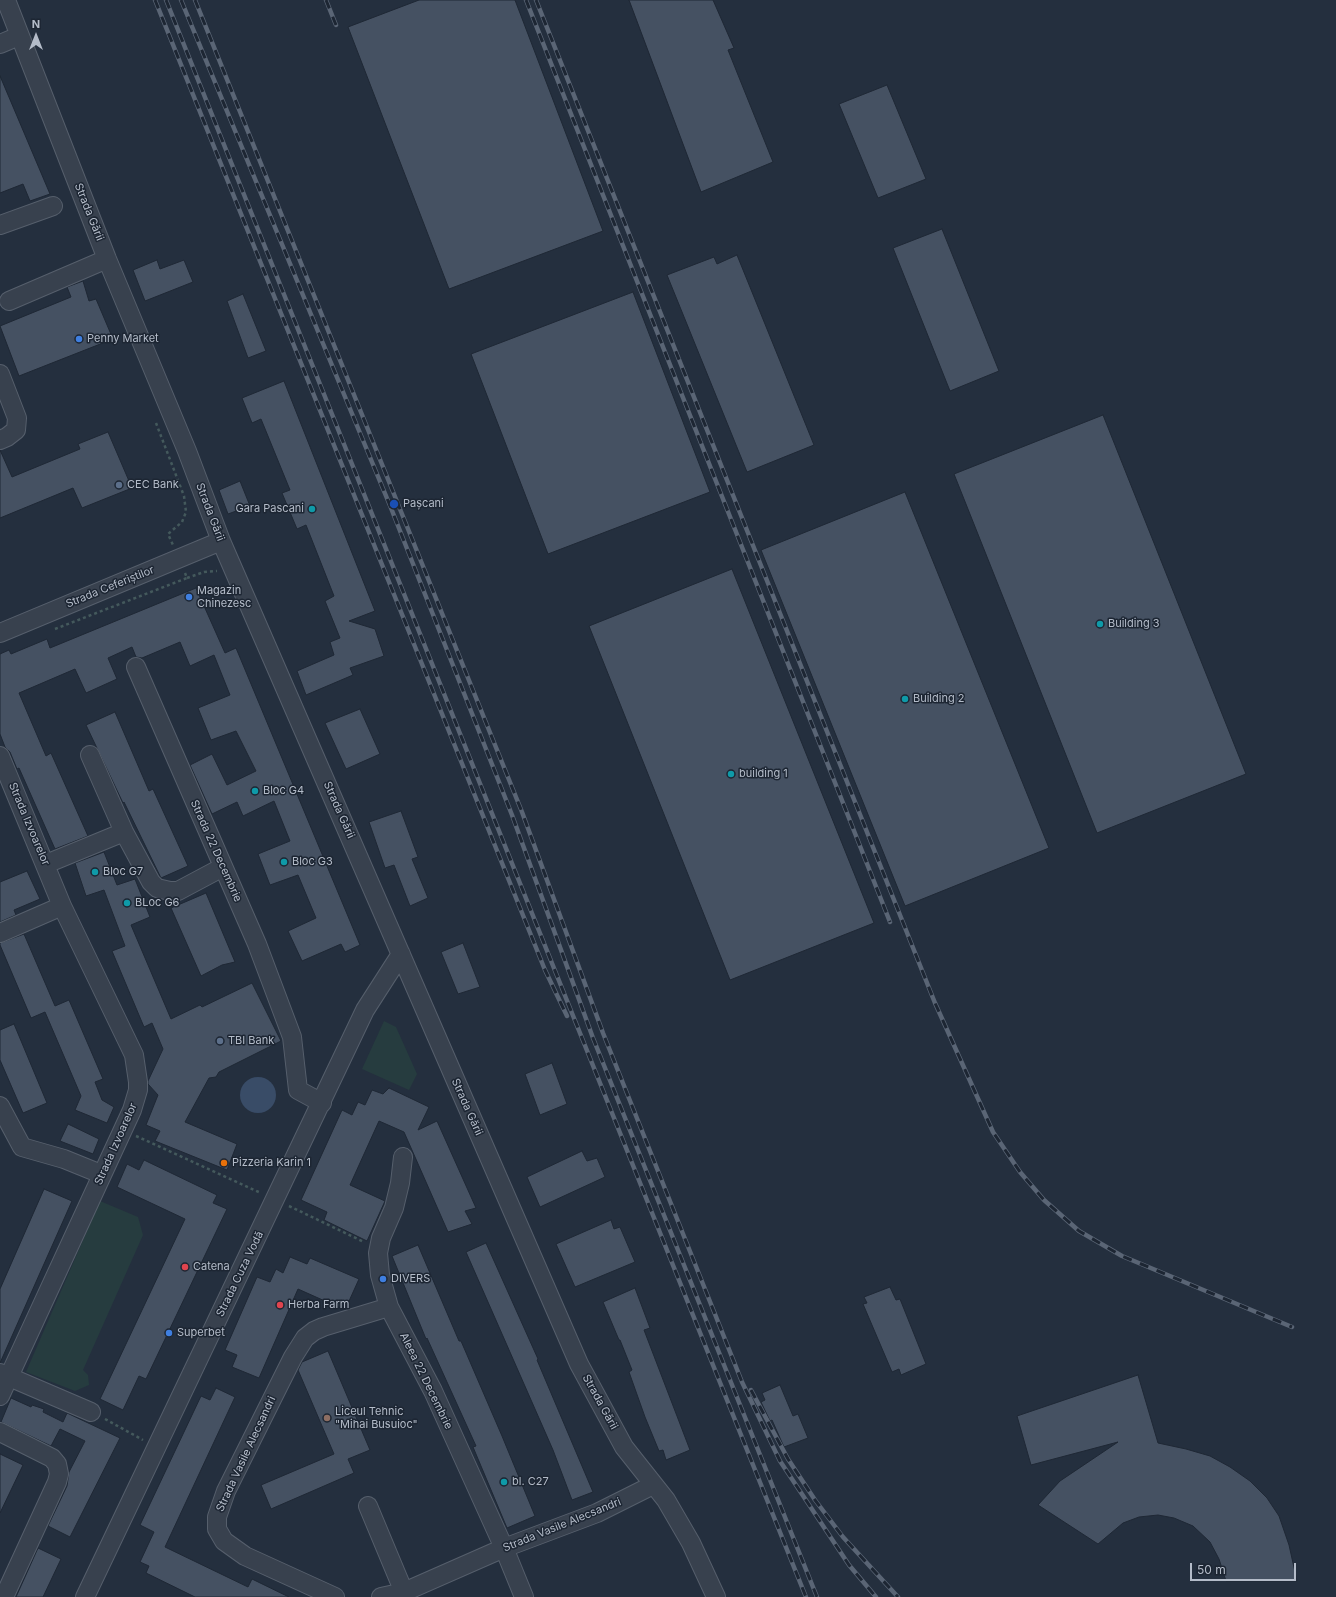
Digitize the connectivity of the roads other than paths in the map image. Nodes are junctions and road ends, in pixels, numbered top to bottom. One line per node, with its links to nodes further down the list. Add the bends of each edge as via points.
1 (6, 0): 2 (street, Strada Gării)
2 (19, 36): 3 (street); 6 (street, Strada Gării)
3 (0, 44)
4 (53, 206): 5 (street)
5 (0, 225)
6 (107, 259): 7 (street); 10 (street, Strada Gării, via 187,451)
7 (9, 301)
8 (0, 374): 9 (street, via 17,418 16,430)
9 (3, 439)
10 (221, 541): 11 (street, Strada Ceferiștilor); 20 (street, Strada Gării)
11 (0, 633)
12 (136, 667): 17 (street, Strada 22 Decembrie)
13 (90, 755): 15 (street)
14 (0, 756): 16 (street, Strada Izvoarelor)
15 (124, 832): 16 (street); 17 (street, via 151,882 157,888 178,891)
16 (46, 864): 18 (street, Strada Izvoarelor)
17 (223, 867): 21 (street, Strada 22 Decembrie, via 257,944 292,1037 298,1090)
18 (62, 906): 19 (street); 24 (street, Strada Izvoarelor, via 134,1055 138,1074 138,1090 123,1130)
19 (0, 933)
20 (401, 954): 21 (street, Strada Cuza Vodă, via 365,1010); 30 (street, Strada Gării, via 579,1364 624,1447)
21 (322, 1103): 35 (street, Strada Cuza Vodă)
22 (0, 1106): 24 (street, via 22,1146)
23 (403, 1157): 25 (street, Aleea 22 Decembrie, via 394,1208 378,1253 380,1274)
24 (101, 1174): 26 (street, Strada Izvoarelor, via 69,1250)
25 (389, 1307): 32 (street, Aleea 22 Decembrie, via 433,1391); 36 (street, Strada Vasile Alecsandri, via 323,1326 305,1338 293,1356 243,1456 217,1517 217,1529 224,1541 245,1556)
26 (5, 1374): 27 (street, Strada Izvoarelor); 28 (street)
27 (0, 1396)
28 (91, 1412)
29 (0, 1432): 34 (street, via 52,1458 57,1464 59,1474)
30 (653, 1485): 32 (street, Strada Vasile Alecsandri, via 597,1513); 39 (street, Strada Gării, via 666,1500 691,1543)
31 (368, 1506): 33 (street)
32 (504, 1548): 33 (street, Strada Vasile Alecsandri); 38 (street, Aleea 22 Decembrie)
33 (405, 1594): 37 (street, Strada Vasile Alecsandri)
34 (4, 1597)
35 (85, 1597)
36 (334, 1597)
37 (381, 1597)
38 (524, 1597)
39 (716, 1597)

